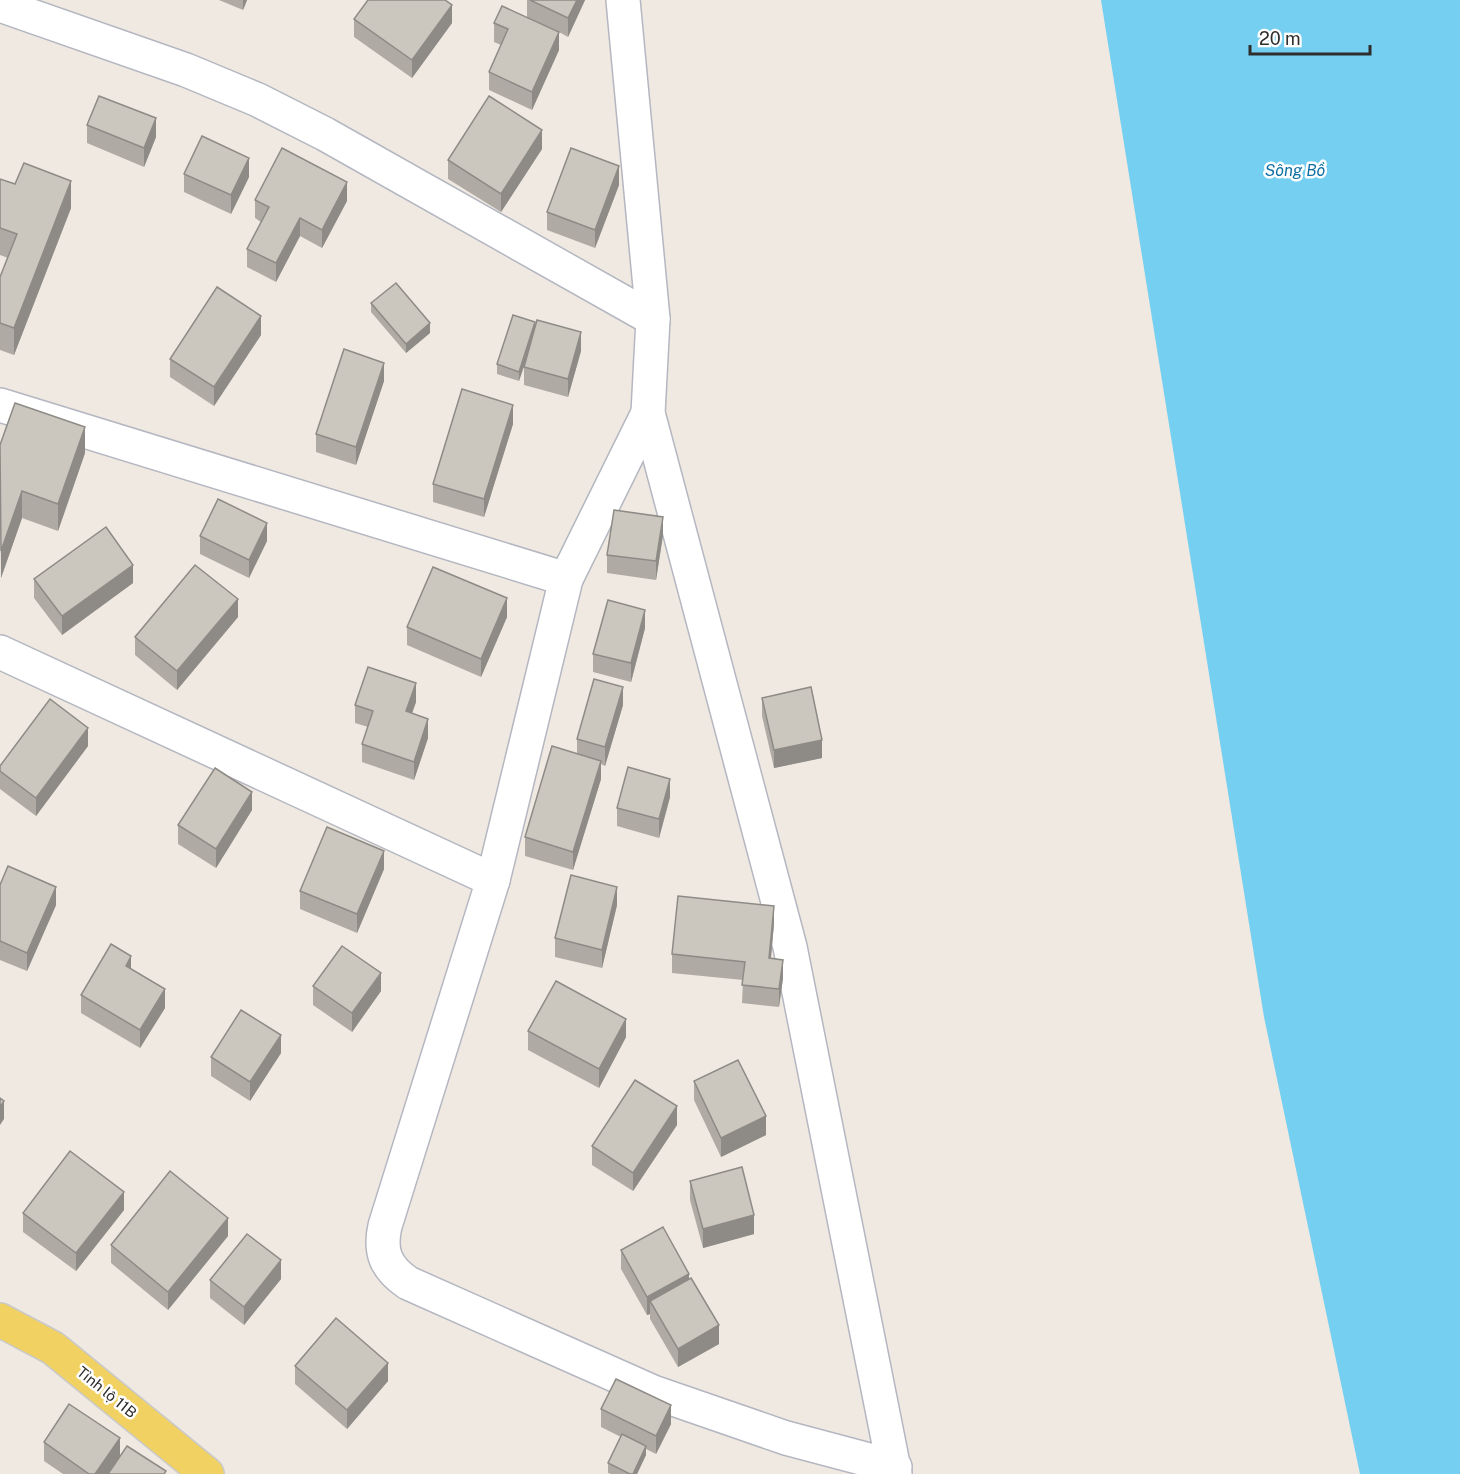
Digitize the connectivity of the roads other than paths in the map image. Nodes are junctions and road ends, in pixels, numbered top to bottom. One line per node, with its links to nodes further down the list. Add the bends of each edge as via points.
1 (623, 0): 3 (street)
2 (0, 5): 3 (street, via 186,70 258,100)
3 (653, 319): 5 (street)
4 (0, 405): 6 (street)
5 (648, 413): 6 (street); 10 (street, via 790,947)
6 (566, 579): 8 (street)
7 (0, 652): 8 (street)
8 (493, 880): 10 (street, via 385,1226 381,1242 385,1260 394,1274 653,1392)
9 (0, 1320): 11 (main road, Tỉnh lộ 11B, via 53,1348)
10 (895, 1470)
11 (207, 1474)

